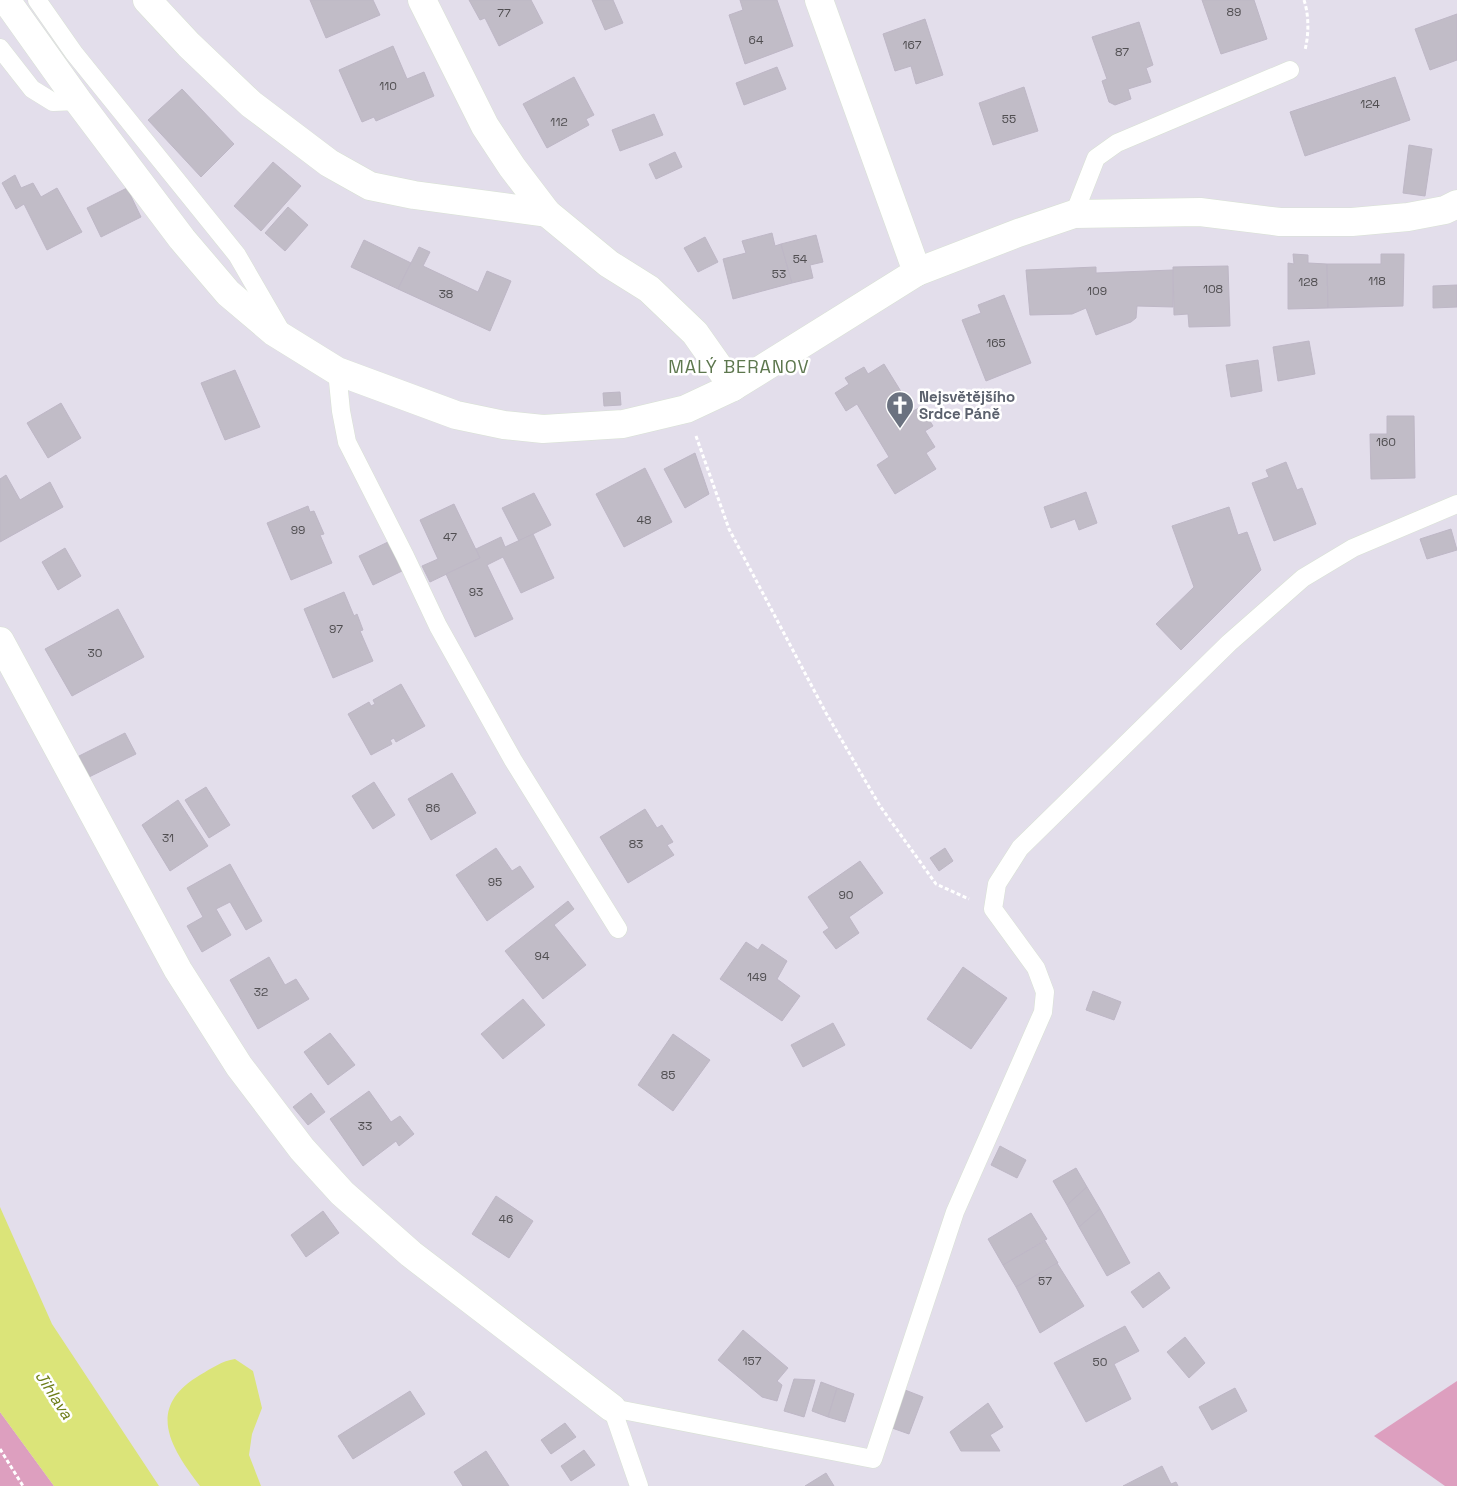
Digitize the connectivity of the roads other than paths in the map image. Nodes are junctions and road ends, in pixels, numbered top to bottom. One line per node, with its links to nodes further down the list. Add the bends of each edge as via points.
1 (6, 0): 8 (street)
2 (37, 0): 13 (lane, via 74,53 237,255)
3 (147, 0): 9 (street, via 251,104 328,163 370,186)
4 (422, 0): 9 (street, via 485,126)
5 (819, 0): 12 (street)
6 (0, 48): 8 (lane, via 32,89 53,102)
7 (1290, 70): 11 (lane, via 1117,143 1096,158)
8 (78, 102): 13 (street, via 182,240 228,293)
9 (546, 212): 15 (street, via 609,264 662,301 695,332)
10 (1453, 212): 11 (street, via 1352,222 1280,222 1200,212)
11 (1074, 214): 12 (street)
12 (917, 272): 15 (street)
13 (286, 340): 14 (street)
14 (337, 371): 15 (street, via 456,415 543,429 623,424 686,409); 18 (lane, via 347,442 438,626 513,760)
15 (733, 386)
16 (1457, 504): 19 (lane, via 1352,548 1302,578 1173,696 1020,848 997,884 993,908 1036,968 1045,992 1043,1012 955,1212 873,1458)
17 (0, 641): 19 (street, via 178,970 238,1066 302,1149 342,1193 411,1254)
18 (618, 929)
19 (612, 1408): 20 (lane)
20 (639, 1486)

